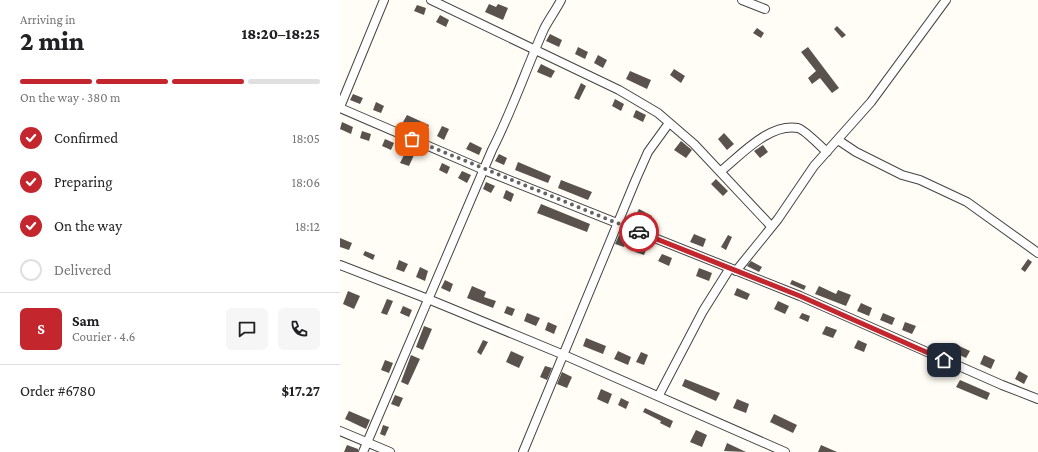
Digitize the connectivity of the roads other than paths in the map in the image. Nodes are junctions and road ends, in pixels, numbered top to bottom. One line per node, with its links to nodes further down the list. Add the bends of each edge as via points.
1 (384, 0): 8 (street)
2 (430, 0): 7 (street)
3 (561, 0): 7 (street)
4 (742, 0): 6 (street)
5 (946, 0): 10 (street, via 871,102)
6 (765, 9)
7 (534, 51): 9 (street, via 619,90 645,104); 12 (street)
8 (340, 107): 12 (street)
9 (669, 123): 13 (street); 14 (street, via 648,152)
10 (838, 140): 11 (street); 16 (street, via 902,175 920,180 967,202)
11 (827, 152): 13 (street, via 799,128 782,128 764,136); 15 (street)
12 (484, 170): 14 (street); 19 (street)
13 (721, 171): 15 (street)
14 (618, 224): 18 (street); 20 (street)
15 (771, 226): 18 (street)
16 (1038, 253)
17 (340, 265): 19 (street)
18 (733, 270): 21 (street, via 703,310); 22 (street, via 800,296)
19 (428, 298): 20 (street); 24 (street)
20 (564, 355): 21 (street); 27 (street)
21 (659, 395): 28 (street)
22 (1038, 399)
23 (340, 431): 24 (street)
24 (367, 442): 25 (street); 26 (street)
25 (363, 452)
26 (390, 452)
27 (523, 452)
28 (785, 452)

